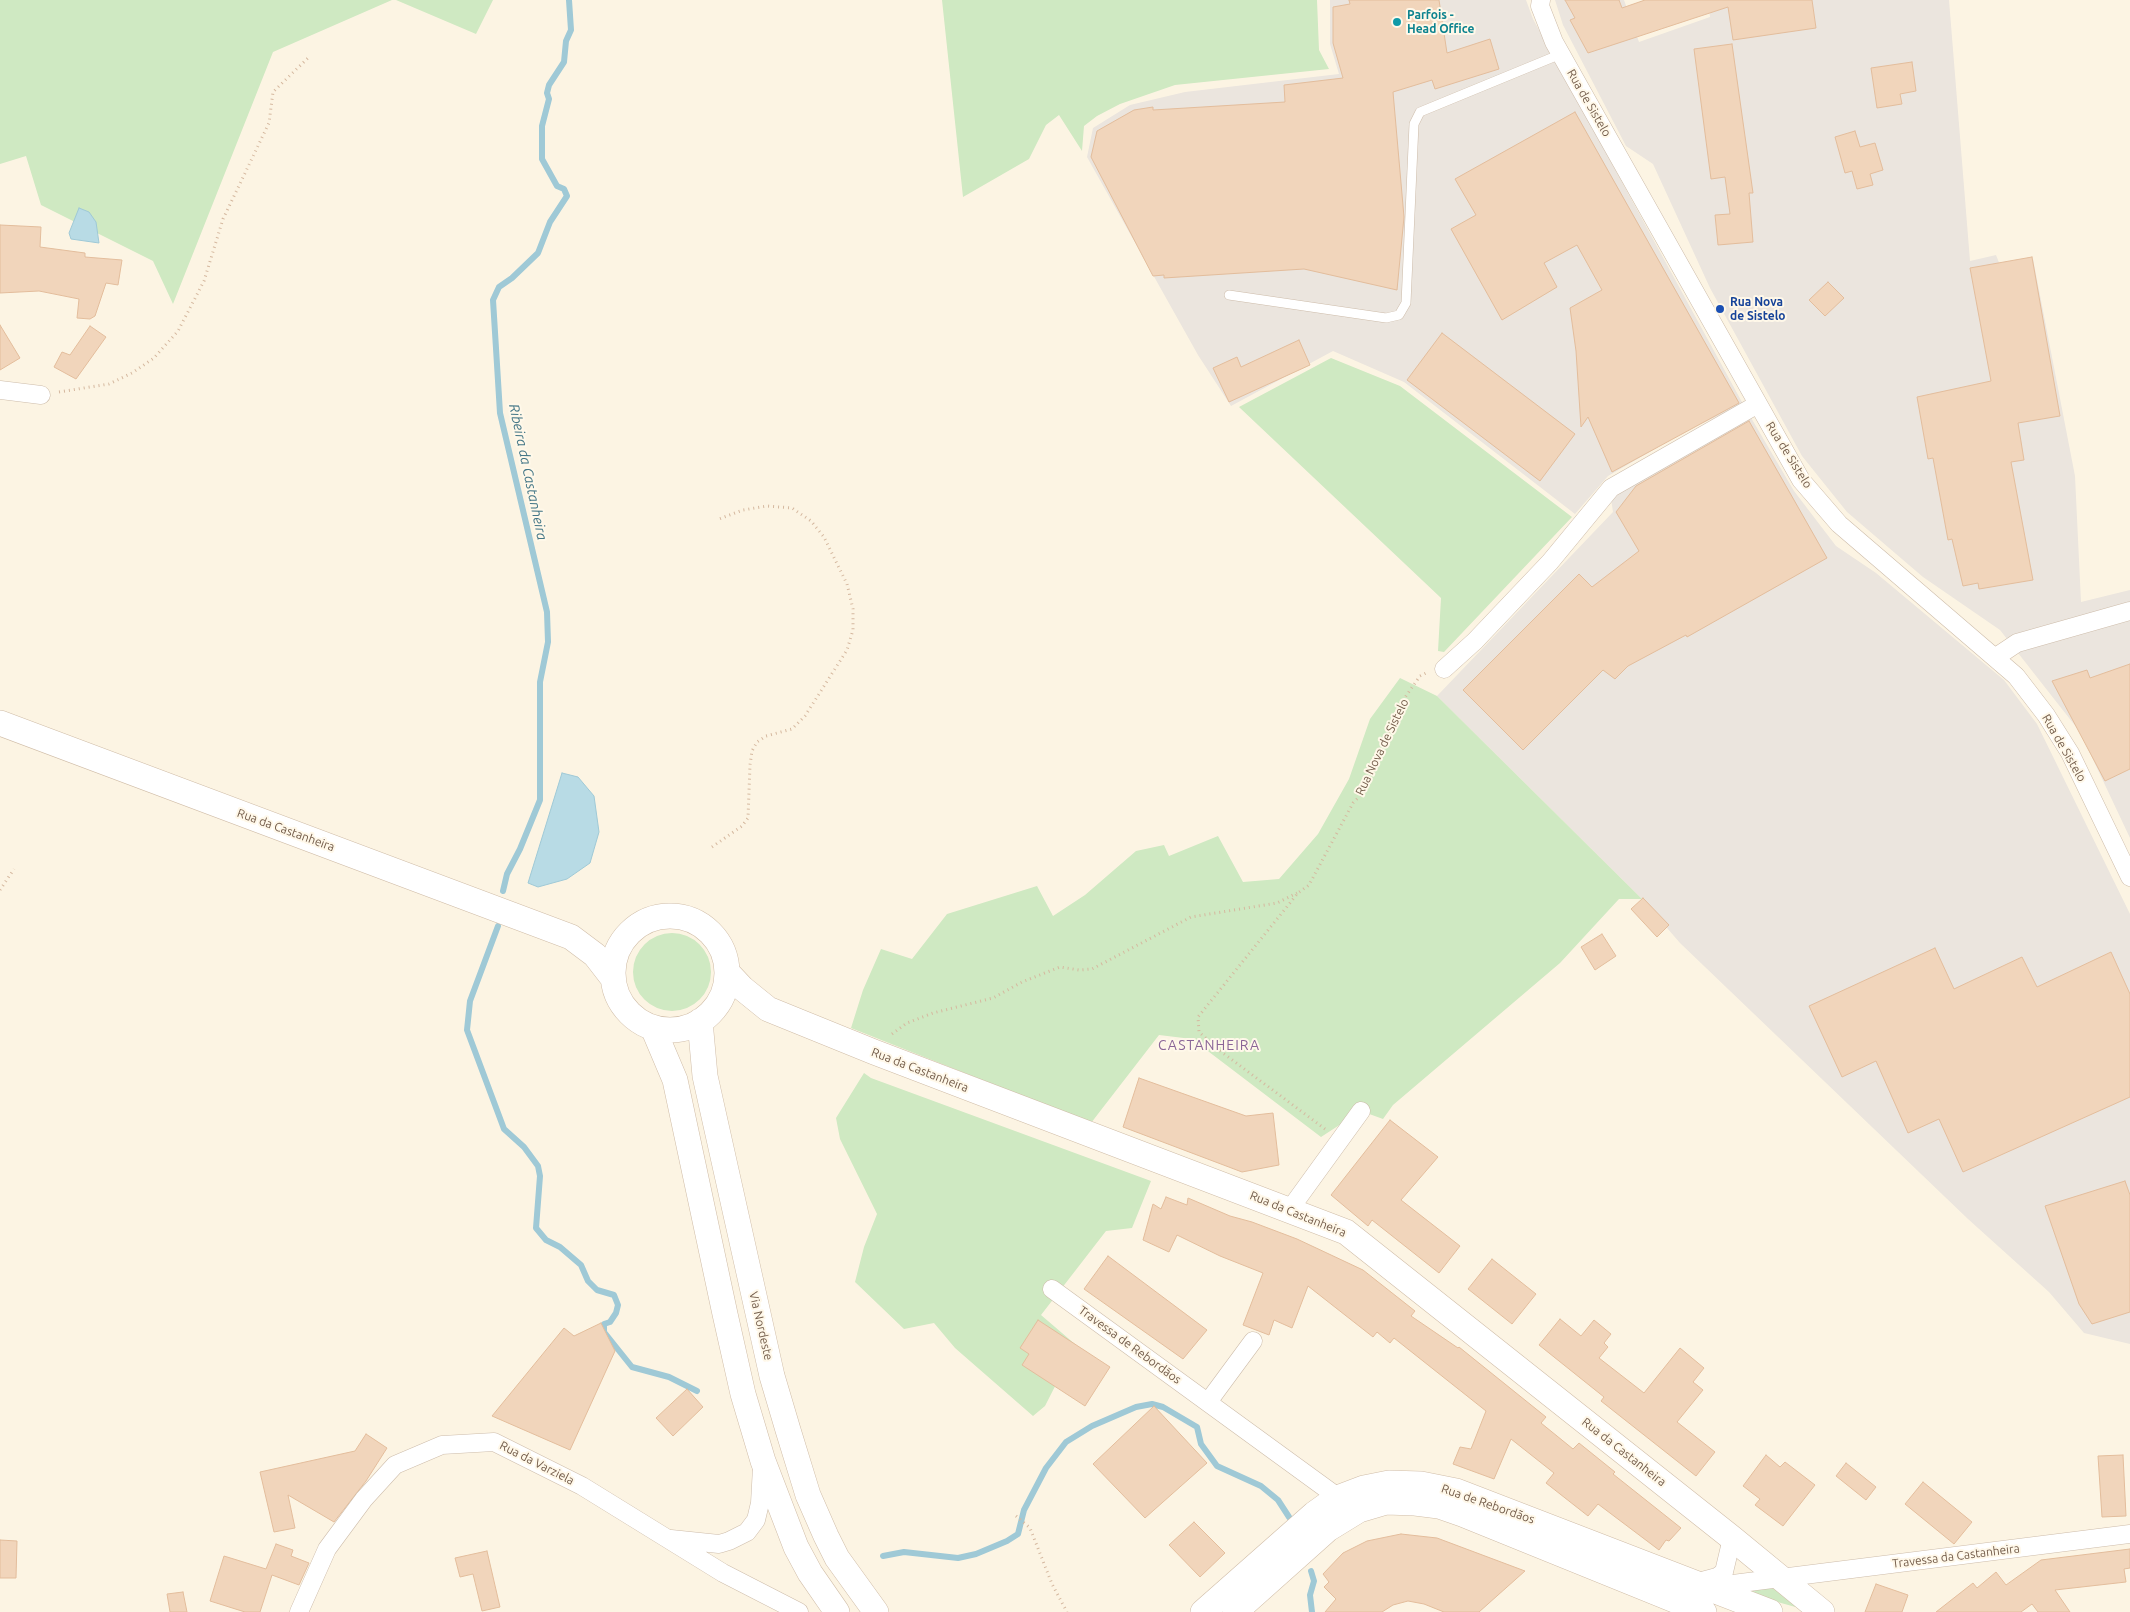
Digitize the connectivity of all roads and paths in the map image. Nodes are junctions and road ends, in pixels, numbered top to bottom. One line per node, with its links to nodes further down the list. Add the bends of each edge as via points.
1 (1541, 0): 2 (street, Rua de Sistelo, via 1540,6)
2 (1561, 54): 4 (lane, via 1420,112 1414,124 1406,303 1399,315 1386,318); 7 (street, Rua de Sistelo)
3 (310, 56): 6 (path, via 273,92 268,123 223,220 204,281 178,331 154,358 109,384)
4 (1229, 295)
5 (0, 390): 6 (street)
6 (41, 395)
7 (1758, 404): 10 (street, Rua de Sistelo, via 1801,480 1839,524); 11 (street, via 1611,488 1550,562)
8 (718, 519): 13 (path, via 767,506 792,508 824,537 854,609 853,630 847,650 805,716 792,729 766,736 752,751 748,818)
9 (2130, 610): 10 (street, via 2017,643)
10 (1996, 657): 15 (street, Rua de Sistelo, via 2016,676 2070,753)
11 (1444, 669): 17 (path, Rua Nova de Sistelo, via 1420,676 1401,703 1363,793 1353,804 1309,885)
12 (0, 723): 19 (main road, Rua da Castanheira)
13 (712, 847)
14 (14, 870): 16 (path)
15 (2130, 877)
16 (0, 890)
17 (1298, 893): 25 (path, via 1277,903 1191,917 1092,969 1060,966 993,998 933,1013 907,1023); 27 (path, Rua Nova de Sistelo, via 1198,1017 1199,1032)
18 (631, 931): 19 (main road, Rua da Castanheira); 20 (main road, via 662,916 700,924 714,937 723,954); 21 (main road, via 620,944)
19 (571, 936): 21 (main road, Rua da Castanheira, via 595,955)
20 (727, 972): 22 (main road, Rua da Castanheira); 23 (main road, via 725,988 718,1003)
21 (612, 977): 24 (main road, via 616,994 625,1008 637,1020)
22 (768, 1008): 23 (main road, Rua da Castanheira, via 736,1009); 25 (main road, Rua da Castanheira)
23 (704, 1018): 24 (main road, via 677,1029); 43 (main road, Via Nordeste, via 705,1076 772,1376 808,1495 826,1536 842,1566)
24 (653, 1028): 32 (main road, via 675,1080 743,1394)
25 (874, 1052): 28 (main road, Rua da Castanheira)
26 (1361, 1110): 27 (street)
27 (1340, 1140): 28 (street)
28 (1290, 1209): 37 (main road, Rua da Castanheira, via 1346,1232)
29 (1052, 1289): 31 (street, Travessa de Rebordãos)
30 (1253, 1341): 31 (street)
31 (1208, 1402): 33 (street, Travessa de Rebordãos)
32 (763, 1461): 36 (street, Rua da Varziela, via 760,1503 756,1520 747,1532 719,1544); 42 (main road, via 796,1547)
33 (1340, 1498): 39 (main road, Rua de Rebordãos, via 1364,1488 1389,1483 1421,1484 1456,1491); 45 (main road, Rua de Rebordãos, via 1314,1514)
34 (1016, 1516): 44 (path, via 1030,1528)
35 (2130, 1534): 38 (street, Travessa da Castanheira)
36 (666, 1538): 40 (street, Rua da Varziela, via 582,1486 494,1442 442,1445 395,1465 364,1499 327,1549); 41 (street, Rua da Varziela, via 723,1573)
37 (1732, 1538): 38 (main road, Rua da Castanheira); 39 (street, via 1724,1572)
38 (1781, 1577): 39 (street, Travessa da Castanheira); 48 (main road, Rua da Castanheira)
39 (1701, 1594): 46 (main road, Rua de Rebordãos, via 1439,1506 1386,1502 1359,1510 1328,1529); 47 (main road, Rua de Rebordãos)
40 (299, 1612)
41 (799, 1612)
42 (837, 1612)
43 (876, 1612)
44 (1067, 1612)
45 (1203, 1612)
46 (1235, 1612)
47 (1770, 1612)
48 (1822, 1612)

